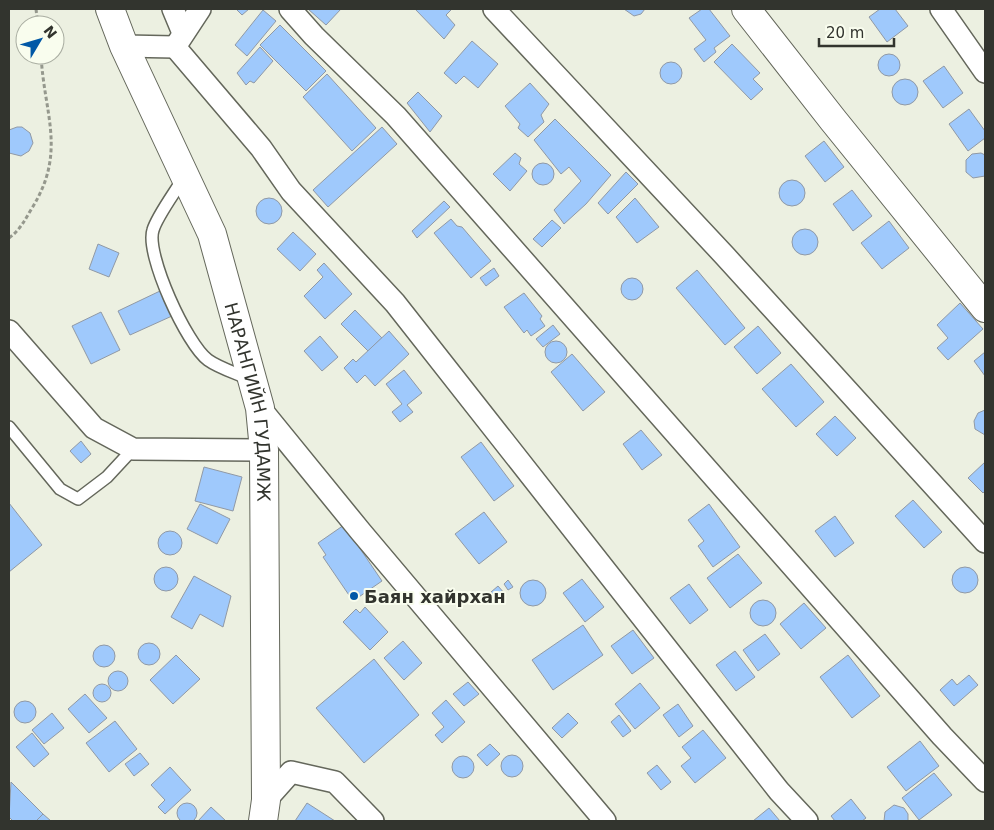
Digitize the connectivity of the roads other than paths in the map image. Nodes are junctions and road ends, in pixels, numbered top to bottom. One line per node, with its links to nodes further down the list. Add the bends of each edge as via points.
1 (110, 9): 9 (main road, НАРАНГИЙН ГУДАМЖ)
2 (173, 9): 8 (street)
3 (200, 9): 8 (street)
4 (290, 9): 20 (street, via 396,116)
5 (494, 9): 19 (street, via 725,256)
6 (746, 9): 12 (main road)
7 (941, 9): 10 (street)
8 (179, 40): 9 (street); 24 (street, via 291,191 394,303)
9 (124, 46): 11 (main road, НАРАНГИЙН ГУДАМЖ)
10 (985, 72)
11 (185, 176): 14 (main road, НАРАНГИЙН ГУДАМЖ, via 212,234); 14 (lane, via 153,230 152,250 180,324 197,347 207,360)
12 (985, 308)
13 (9, 331): 17 (street, via 94,428)
14 (252, 380): 15 (main road, НАРАНГИЙН ГУДАМЖ)
15 (260, 408): 18 (main road, НАРАНГИЙН ГУДАМЖ); 23 (street)
16 (9, 427): 17 (lane, via 60,489 78,499 107,477)
17 (133, 450): 18 (street)
18 (264, 450): 21 (main road, НАРАНГИЙН ГУДАМЖ)
19 (985, 542)
20 (985, 781)
21 (265, 810): 22 (street, via 291,772 335,782)
22 (373, 821)
23 (605, 821)
24 (807, 821)

